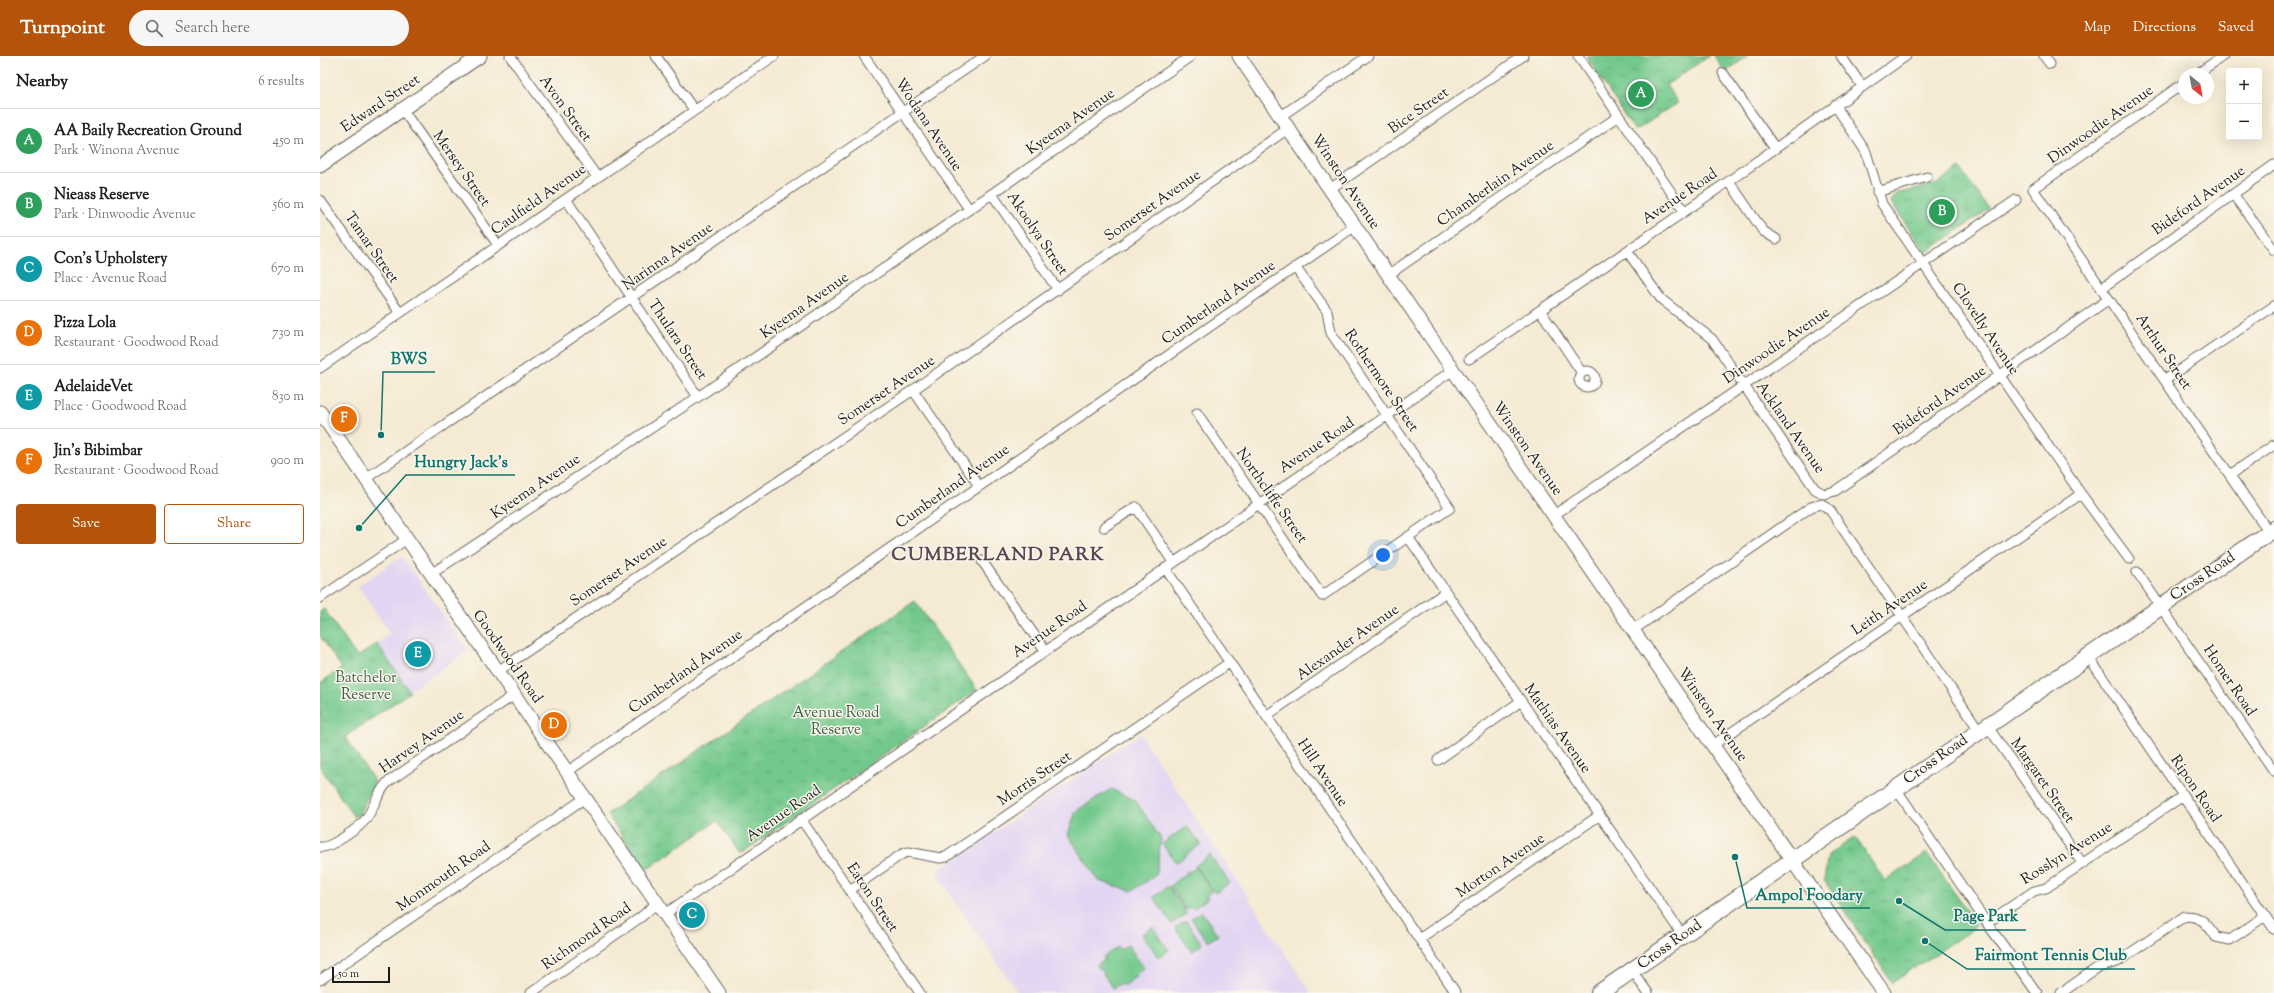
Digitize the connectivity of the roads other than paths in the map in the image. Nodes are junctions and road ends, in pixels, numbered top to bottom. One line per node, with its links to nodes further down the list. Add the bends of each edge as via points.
1 (480, 56): 22 (street, Edward Street)
2 (510, 56): 32 (street, Avon Street)
3 (656, 56): 23 (street)
4 (774, 56): 23 (street, Caulfield Avenue)
5 (864, 56): 24 (street, Wodana Avenue)
6 (985, 56): 24 (street, Narinna Avenue)
7 (1191, 56): 37 (street, Kyeema Avenue)
8 (1239, 56): 25 (street, Winston Avenue)
9 (1368, 56): 25 (street)
10 (1523, 56): 34 (street, Bice Street)
11 (1578, 56): 26 (street)
12 (1841, 56): 19 (street)
13 (1906, 56): 19 (street, Avenue Road)
14 (2044, 56): 16 (street)
15 (2223, 56): 17 (street)
16 (2050, 64)
17 (2206, 68)
18 (1723, 73): 28 (street)
19 (1862, 86): 21 (street, Avenue Road)
20 (2178, 87): 35 (street, Dinwoodie Avenue)
21 (1835, 106): 28 (street, Avenue Road); 36 (street, Clovelly Avenue, via 1866,152)
22 (402, 110): 30 (street, Edward Street); 46 (street, Mersey Street)
23 (694, 110): 32 (street, Caulfield Avenue)
24 (903, 113): 42 (street, Wodana Avenue); 54 (street, Narinna Avenue)
25 (1281, 116): 27 (street, Winston Avenue)
26 (1619, 116): 43 (street); 51 (street, Chamberlain Avenue)
27 (1289, 128): 34 (street, Winston Avenue); 53 (street, Somerset Avenue)
28 (1775, 148): 33 (street, Avenue Road)
29 (2274, 165): 38 (street, Bideford Avenue)
30 (320, 166)
31 (1927, 176): 36 (street)
32 (597, 178): 39 (street, Caulfield Avenue)
33 (1729, 181): 43 (street, Avenue Road); 45 (street, via 1763,231)
34 (1330, 189): 44 (street, Winston Avenue)
35 (2033, 189): 52 (street, Arthur Street)
36 (1877, 192): 49 (street, Clovelly Avenue, via 1882,204)
37 (992, 194): 42 (street, Kyeema Avenue); 53 (street, Akoolya Street)
38 (2233, 194): 47 (street); 52 (street, Bideford Avenue)
39 (566, 199): 46 (street, Caulfield Avenue); 54 (street, Thulara Street)
40 (320, 200): 58 (street, Tamar Street)
41 (2016, 200): 49 (street, Dinwoodie Avenue)
42 (969, 209): 67 (street, Kyeema Avenue)
43 (1684, 211): 48 (street, Avenue Road)
44 (1354, 226): 50 (street, Cumberland Avenue); 51 (street, Winston Avenue)
45 (1776, 239)
46 (498, 246): 58 (street, Caulfield Avenue)
47 (2274, 250)
48 (1627, 251): 57 (street, Avenue Road); 65 (street, Ackland Avenue, via 1661,299 1712,339)
49 (1924, 264): 63 (street, Clovelly Avenue); 65 (street, Dinwoodie Avenue)
50 (1295, 267): 70 (street, Rothermore Street, via 1327,312 1332,333); 74 (street, Cumberland Avenue)
51 (1388, 275): 61 (street, Winston Avenue)
52 (2102, 288): 55 (street, Arthur Street)
53 (1058, 290): 66 (street, Somerset Avenue)
54 (632, 299): 67 (street, Thulara Street); 73 (street, Narinna Avenue)
55 (2109, 299): 63 (street, Bideford Avenue); 64 (street, Arthur Street)
56 (2274, 306): 64 (street)
57 (1540, 310): 59 (street, Avenue Road); 62 (street)
58 (400, 313): 60 (street, Caulfield Avenue)
59 (1469, 359)
60 (320, 368)
61 (1453, 370): 70 (street, Avenue Road); 78 (street, Winston Avenue)
62 (1582, 373)
63 (2000, 376): 75 (street, Bideford Avenue, via 1835,491); 76 (street, Clovelly Avenue)
64 (2165, 380): 72 (street, Arthur Street)
65 (1744, 386): 75 (street, Ackland Avenue, via 1815,489); 78 (street, Dinwoodie Avenue)
66 (913, 390): 74 (street); 97 (street, Somerset Avenue)
67 (698, 397): 88 (street, Kyeema Avenue)
68 (1197, 413): 77 (street, Northcliffe Street)
69 (321, 415): 73 (street, Goodwood Road)
70 (1388, 415): 77 (street, Avenue Road); 81 (street, Rothermore Street, via 1450,508)
71 (2274, 445): 72 (street)
72 (2230, 475): 80 (street, Arthur Street)
73 (365, 479): 82 (street, Goodwood Road)
74 (979, 486): 105 (street, Cumberland Avenue)
75 (1824, 494)
76 (2081, 494): 83 (street, Clovelly Avenue); 92 (street, Leith Avenue)
77 (1259, 503): 81 (street, Northcliffe Street, via 1322,596); 85 (street, Avenue Road)
78 (1554, 516): 93 (street, Winston Avenue)
79 (1104, 528): 85 (street, via 1136,507)
80 (2273, 534): 91 (highway, Cross Road)
81 (1408, 537): 89 (street, Mathias Avenue)
82 (406, 539): 88 (street, Goodwood Road); 90 (street)
83 (2129, 559)
84 (982, 561): 94 (street)
85 (1173, 562): 86 (street, Avenue Road)
86 (1165, 568): 94 (street, Avenue Road); 96 (street, Hill Avenue)
87 (2137, 572): 91 (street)
88 (431, 574): 97 (street, Goodwood Road)
89 (1446, 592): 99 (street, Mathias Avenue); 100 (street, Alexander Avenue)
90 (320, 598)
91 (2164, 610): 95 (highway, Cross Road); 104 (street, Homer Road)
92 (1902, 617): 93 (street, via 1830,510 1822,504 1811,507); 101 (street); 102 (street, Leith Avenue)
93 (1633, 630): 102 (street, Winston Avenue)
94 (1045, 650): 110 (street, Avenue Road)
95 (2091, 660): 101 (highway, Cross Road); 107 (street, Ripon Road)
96 (1230, 663): 100 (street, Hill Avenue); 114 (street, Morris Street, via 946,857 908,852)
97 (498, 672): 98 (street, Goodwood Road)
98 (514, 695): 105 (street, Goodwood Road); 111 (street, Harvey Avenue, via 388,782 377,795 361,824 329,846)
99 (1522, 702): 103 (street); 109 (street, Mathias Avenue)
100 (1266, 716): 119 (street, Hill Avenue)
101 (1986, 732): 106 (highway, Cross Road); 113 (street, Margaret Street)
102 (1714, 745): 112 (street, Winston Avenue)
103 (1438, 760)
104 (2274, 771)
105 (567, 772): 108 (street, Goodwood Road)
106 (1898, 792): 112 (highway, Cross Road); 117 (street)
107 (2183, 796): 113 (street, Rosslyn Avenue); 116 (street, Ripon Road)
108 (585, 798): 115 (street, Goodwood Road); 122 (street, Monmouth Road)
109 (1600, 815): 119 (street, Morton Avenue); 120 (street, Mathias Avenue)
110 (801, 819): 114 (street, Eaton Street); 115 (street, Avenue Road)
111 (320, 847)
112 (1796, 863): 120 (highway, Cross Road); 130 (street, Winston Avenue)
113 (2082, 863): 117 (street, Rosslyn Avenue)
114 (850, 890): 125 (street, Eaton Street)
115 (661, 908): 123 (street, Richmond Road, via 641,917); 124 (street, Goodwood Road)
116 (2265, 916): 118 (street, Ripon Road); 132 (street, via 2230,940 2216,937 2204,920 2186,916 2116,962 2098,968)
117 (1987, 923): 131 (street)
118 (2274, 929)
119 (1419, 939): 126 (street, Hill Avenue)
120 (1686, 940): 121 (highway, Cross Road)
121 (1635, 975): 127 (highway, Cross Road); 128 (highway, Cross Road); 129 (street)
122 (320, 980)
123 (531, 993)
124 (719, 993)
125 (920, 993)
126 (1456, 993)
127 (1599, 993)
128 (1617, 993)
129 (1648, 993)
130 (1884, 993)
131 (2037, 993)
132 (2061, 993)

